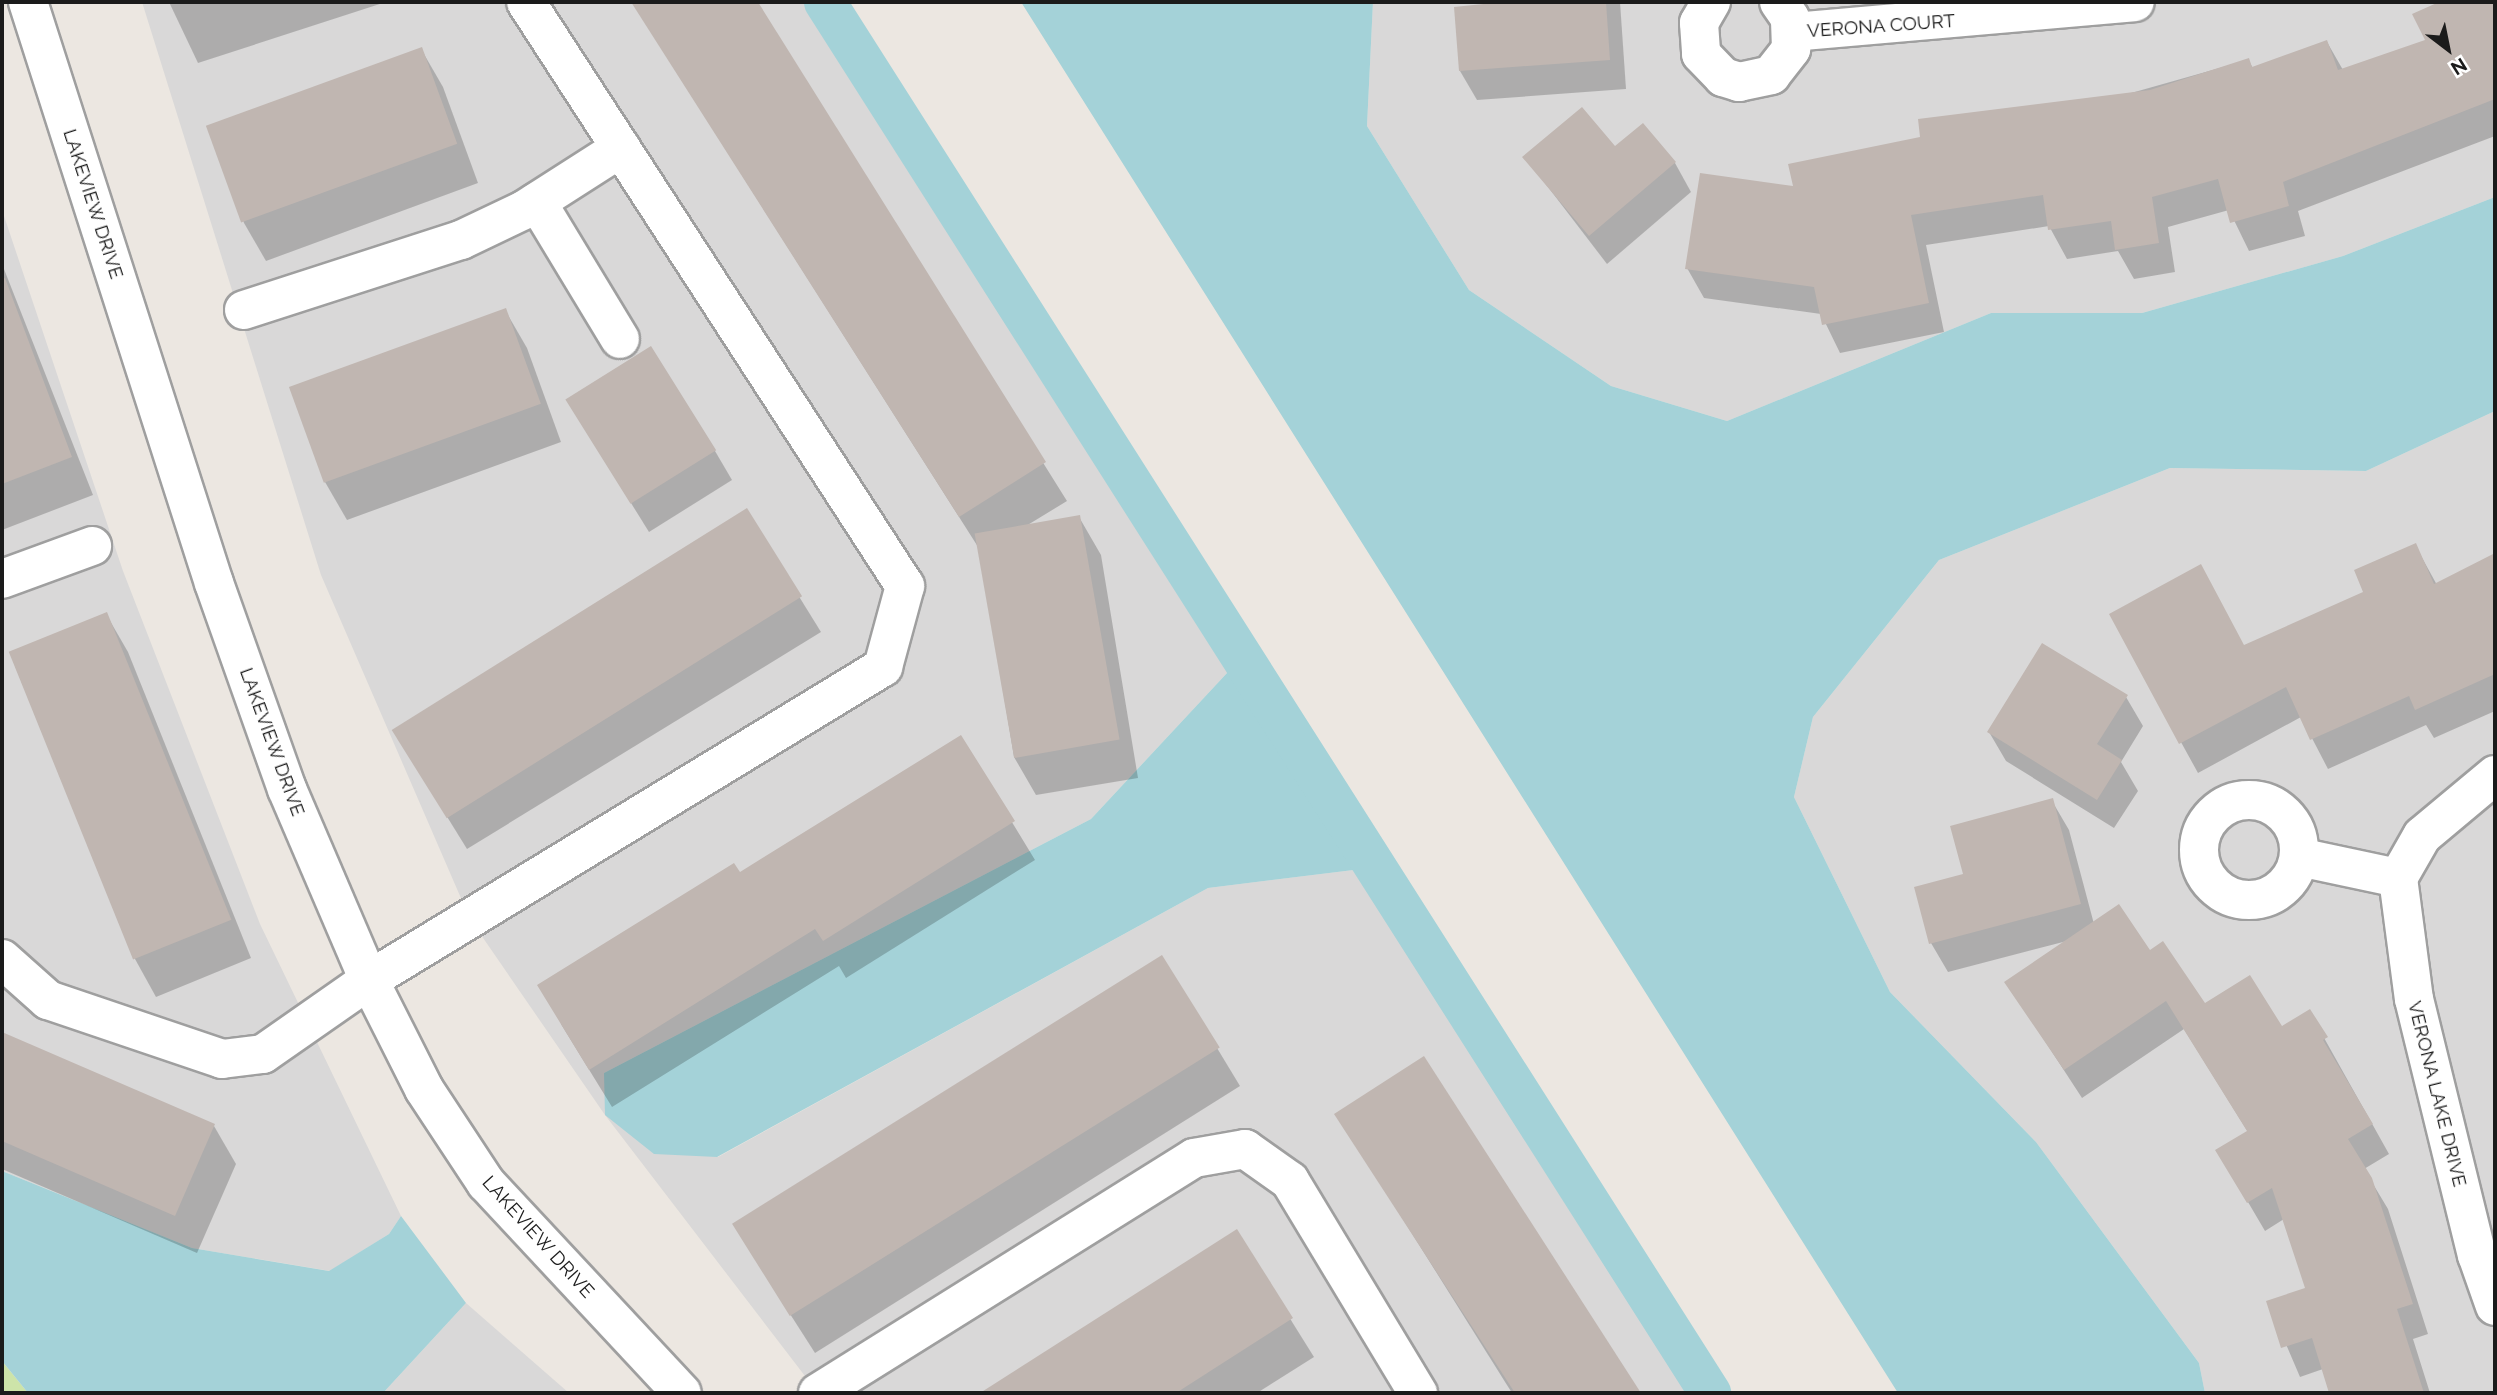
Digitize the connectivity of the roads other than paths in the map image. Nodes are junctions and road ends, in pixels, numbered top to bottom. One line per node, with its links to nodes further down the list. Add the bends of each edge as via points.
1 (28, 2): 16 (street, LAKEVIEW DRIVE, via 214,583 287,789)
2 (526, 2): 6 (street)
3 (1712, 2): 5 (street, VERONA COURT, via 1697,37 1701,54 1723,77 1748,82 1771,75 1791,49)
4 (2135, 2): 5 (street, VERONA COURT)
5 (1786, 17)
6 (621, 148): 7 (street); 16 (street, via 905,586 883,667)
7 (537, 202): 8 (street, via 460,240); 9 (street)
8 (244, 310)
9 (620, 339)
10 (92, 545): 11 (street)
11 (2, 579)
12 (2495, 775): 14 (street, via 2422,836)
13 (2299, 857): 14 (street)
14 (2398, 878): 17 (street, VERONA LAKE DRIVE, via 2414,999 2476,1255)
15 (2, 959): 16 (street, via 48,1000 222,1059 263,1054)
16 (369, 980): 18 (street, LAKEVIEW DRIVE, via 424,1089 486,1183)
17 (2495, 1306)
18 (682, 1393)
19 (818, 1393): 20 (street, via 1194,1158 1245,1149 1290,1181)
20 (1418, 1393)

